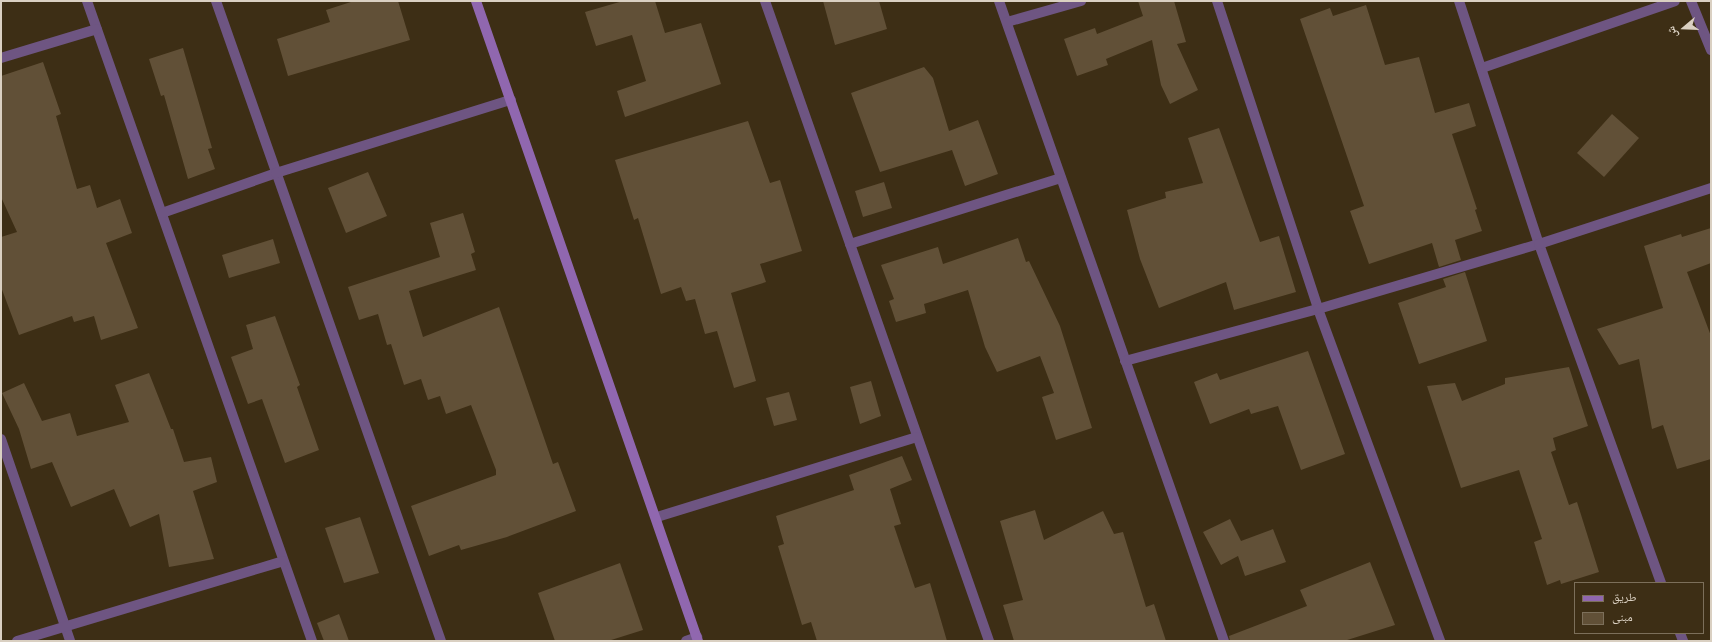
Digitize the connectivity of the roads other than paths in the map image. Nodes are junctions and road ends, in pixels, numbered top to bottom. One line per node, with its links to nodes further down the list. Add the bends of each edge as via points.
1 (88, 1): 12 (street)
2 (216, 1): 17 (street)
3 (476, 1): 16 (street)
4 (765, 1): 21 (street)
5 (999, 1): 11 (street)
6 (1080, 1): 11 (street)
7 (1217, 1): 23 (street)
8 (1459, 1): 15 (street)
9 (1675, 1): 15 (street)
10 (1691, 1): 13 (street)
11 (1007, 22): 18 (street)
12 (97, 29): 14 (street); 20 (street)
13 (1711, 50)
14 (1, 58)
15 (1482, 68): 22 (street)
16 (511, 100): 17 (street); 27 (street)
17 (276, 173): 20 (street); 35 (street)
18 (1061, 178): 21 (street); 24 (street)
19 (1711, 188): 22 (street)
20 (162, 213): 28 (street)
21 (850, 244): 25 (street)
22 (1539, 244): 23 (street); 29 (street)
23 (1318, 309): 24 (street); 39 (street)
24 (1125, 361): 38 (street)
25 (917, 437): 27 (street); 37 (street)
26 (1, 439): 30 (street)
27 (656, 517): 31 (street)
28 (283, 561): 30 (street); 34 (street)
29 (1661, 582)
30 (65, 626): 32 (street); 33 (street)
31 (697, 639): 36 (street)
32 (17, 641)
33 (70, 641)
34 (312, 641)
35 (442, 641)
36 (686, 641)
37 (989, 641)
38 (1224, 641)
39 (1440, 641)

